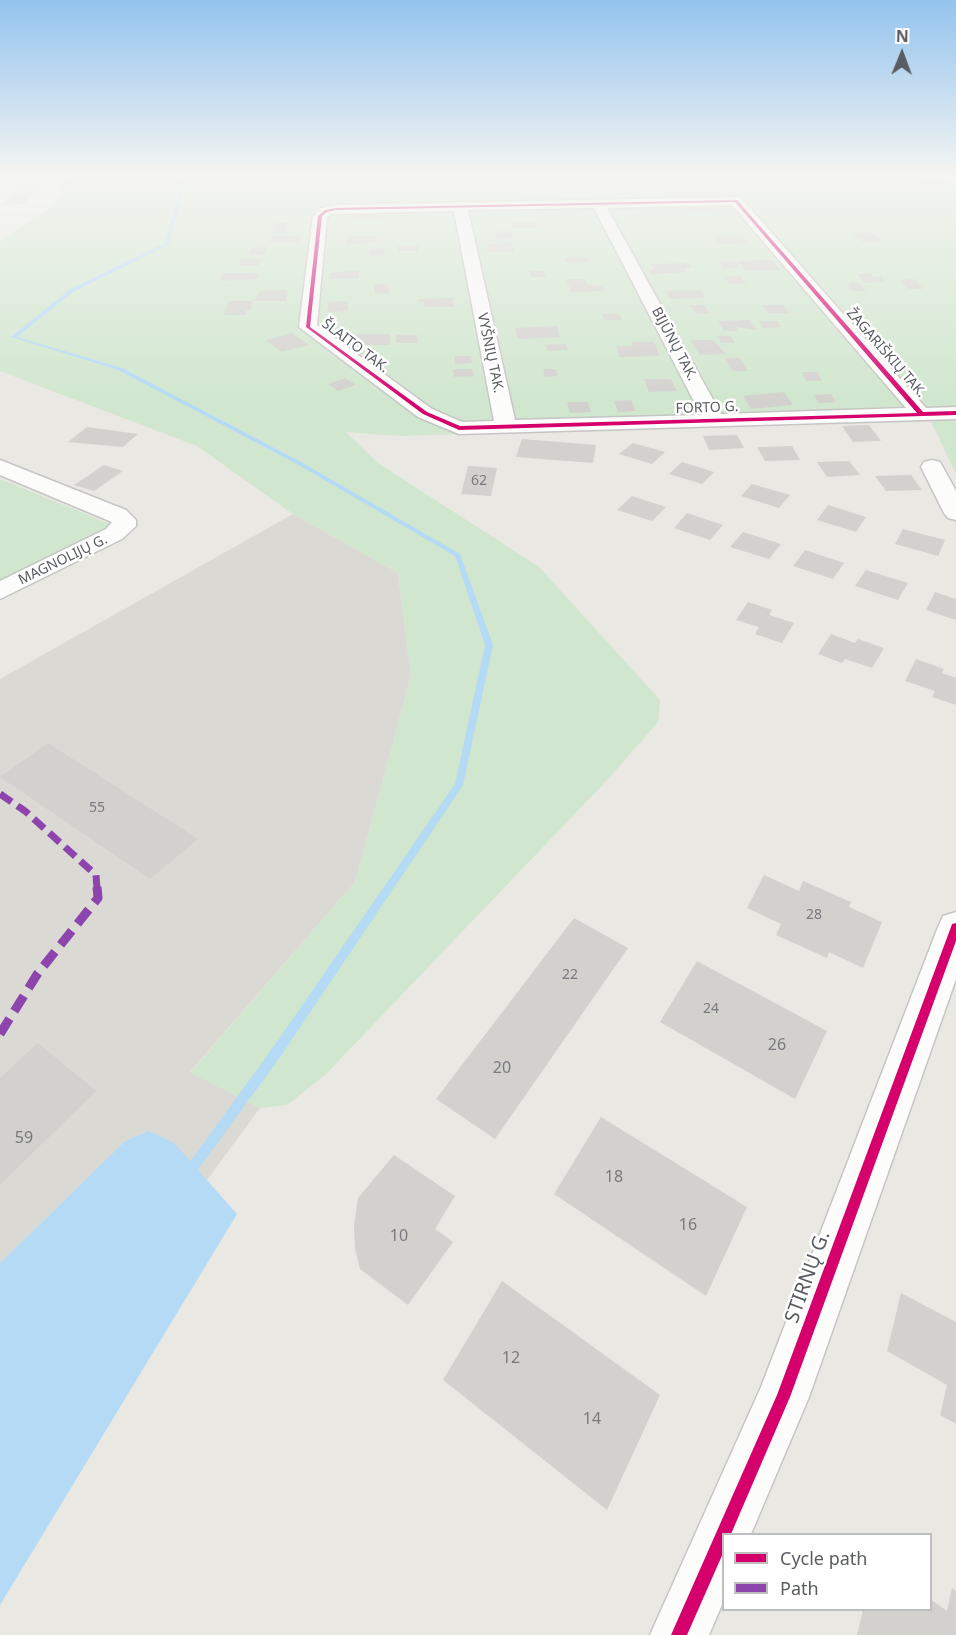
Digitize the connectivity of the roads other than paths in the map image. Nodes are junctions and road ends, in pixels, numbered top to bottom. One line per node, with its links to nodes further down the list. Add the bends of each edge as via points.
1 (316, 251): 8 (street, ŠLAITO TAK., via 308,327 425,413)
2 (469, 251): 9 (street, VYŠNIŲ TAK.)
3 (624, 251): 7 (street, BIJŪNŲ TAK.)
4 (780, 251): 6 (street, ŽAGARIŠKIŲ TAK.)
5 (956, 413): 6 (street, FORTO G.)
6 (921, 414): 7 (street, FORTO G.)
7 (715, 422): 9 (street, FORTO G.)
8 (459, 428): 9 (street, FORTO G.)
9 (506, 428)
10 (0, 467): 13 (street, MAGNOLIJŲ G., via 124,520 124,526 114,534)
11 (932, 467): 12 (street)
12 (956, 513)
13 (0, 591)
14 (956, 927): 15 (street, STIRNŲ G., via 783,1397)
15 (724, 1533)
16 (722, 1538): 17 (street, STIRNŲ G.)
17 (680, 1635)

